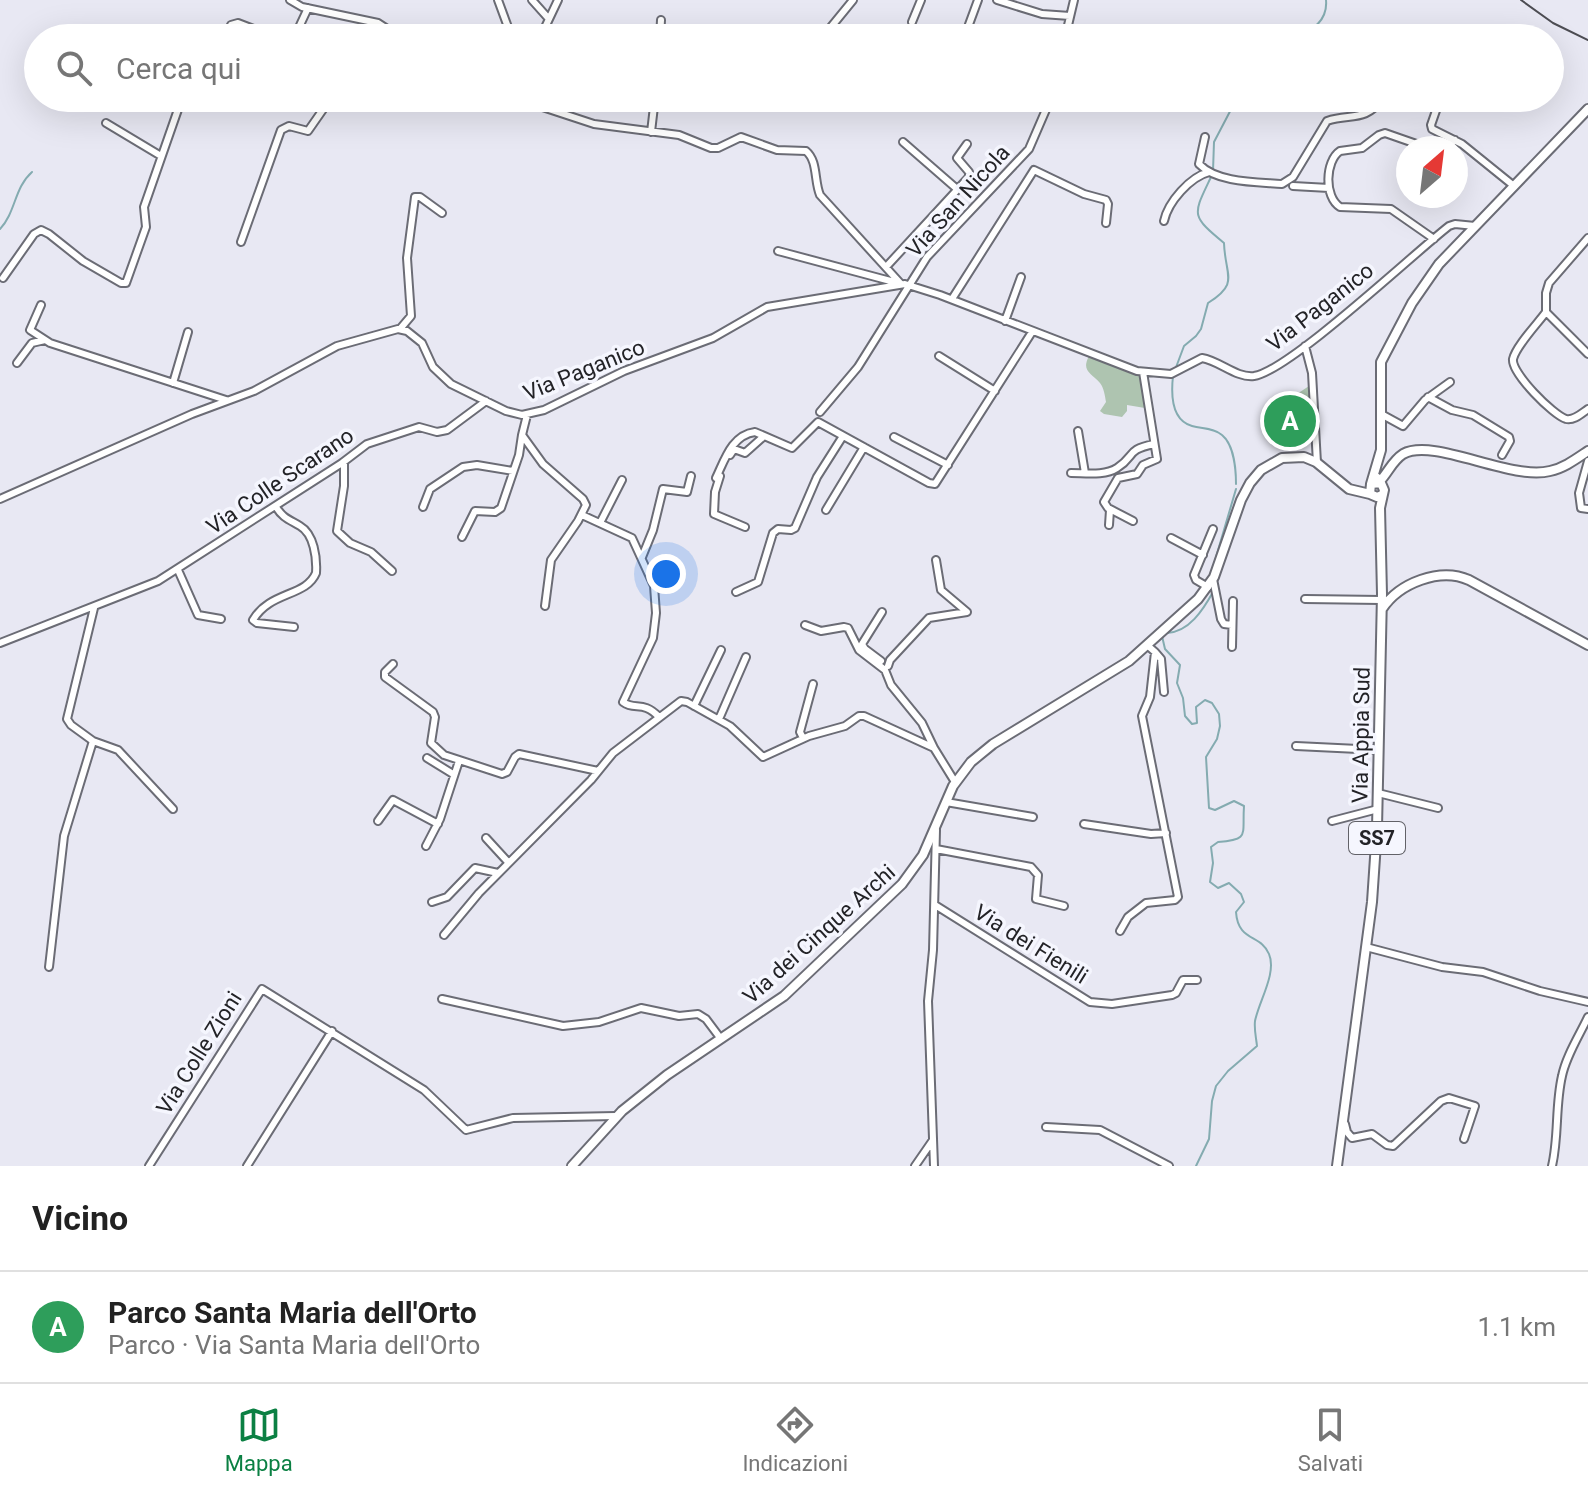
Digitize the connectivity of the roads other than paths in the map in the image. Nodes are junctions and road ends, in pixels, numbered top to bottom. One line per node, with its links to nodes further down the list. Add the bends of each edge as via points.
1 (290, 0): 10 (street)
2 (498, 0): 17 (street)
3 (532, 0): 12 (street)
4 (558, 0): 12 (street)
5 (853, 0): 20 (street)
6 (921, 0): 14 (street)
7 (978, 0): 21 (street)
8 (997, 0): 11 (street, via 1042,14)
9 (1074, 0): 11 (street)
10 (308, 8): 15 (street); 16 (street)
11 (1070, 16): 22 (street)
12 (549, 19): 18 (street)
13 (661, 20): 19 (street)
14 (912, 22)
15 (301, 24)
16 (379, 24)
17 (507, 24)
18 (547, 24)
19 (661, 24)
20 (833, 24)
21 (969, 24)
22 (1068, 24)
23 (1588, 109): 42 (main road)
24 (177, 112): 39 (street)
25 (321, 112): 51 (street, via 308,131 289,126 281,131)
26 (558, 112): 32 (street, via 594,124)
27 (653, 112): 32 (street)
28 (1046, 112): 57 (street, Via San Nicola, via 1027,151 929,255)
29 (1368, 112): 40 (street, via 1327,121 1285,184 1241,182)
30 (1436, 112): 33 (street, via 1432,128)
31 (106, 123): 39 (street)
32 (651, 132): 53 (street, via 682,135 713,149 742,137 777,150 808,152 820,195)
33 (1447, 136)
34 (1205, 137): 40 (street, via 1199,164)
35 (1396, 137): 43 (street, via 1384,133 1362,148 1341,150 1332,159)
36 (903, 142): 44 (street)
37 (967, 144): 44 (street, via 957,158 969,175)
38 (1468, 150): 42 (street)
39 (161, 156): 55 (street, via 143,208 146,227 126,283 85,262 42,230)
40 (1209, 172): 46 (street, via 1188,184)
41 (1293, 186): 43 (street)
42 (1514, 186): 48 (main road)
43 (1329, 188): 50 (street, via 1336,205 1391,209)
44 (957, 189): 53 (street)
45 (442, 213): 62 (street, via 414,198 407,258 411,316)
46 (1164, 221)
47 (1106, 223): 58 (street, via 1106,200 1034,170)
48 (1475, 226): 50 (street, Via Paganico, via 1454,224); 79 (main road, via 1433,272 1385,352 1380,366)
49 (1588, 238): 60 (street, via 1549,283)
50 (1434, 239): 66 (street, Via Paganico)
51 (241, 242)
52 (778, 251): 56 (street, Via Paganico)
53 (886, 267): 56 (street)
54 (1021, 277): 61 (street)
55 (3, 278)
56 (901, 284): 57 (street, Via Paganico); 80 (street, Via Paganico, via 767,307 713,338)
57 (912, 284): 58 (street, Via Paganico); 78 (street, via 854,373)
58 (952, 299): 61 (street, Via Paganico)
59 (41, 305): 65 (street, via 30,329)
60 (1546, 312): 67 (street); 77 (street, via 1516,352 1514,368 1563,418)
61 (1005, 321): 64 (street, Via Paganico)
62 (400, 329): 75 (street, via 340,345 254,391); 76 (street, Via Paganico, via 424,345 446,381)
63 (188, 332): 72 (street)
64 (1032, 332): 70 (street, Via Paganico); 73 (street)
65 (45, 340): 69 (street, via 32,343); 72 (street)
66 (1305, 346): 70 (street, Via Paganico, via 1255,375 1204,358 1167,374); 93 (street, via 1312,369)
67 (1588, 354)
68 (939, 356): 73 (street)
69 (17, 363)
70 (1143, 372): 86 (street)
71 (1450, 382): 74 (street)
72 (173, 383): 75 (street)
73 (995, 391): 94 (street)
74 (1428, 397): 79 (street, via 1402,427); 90 (street, via 1509,437)
75 (226, 400): 103 (street)
76 (486, 401): 80 (street, Via Paganico); 92 (street, Via Colle Scarano, via 447,430 417,428 367,444)
77 (1588, 409)
78 (820, 412)
79 (1381, 414): 89 (main road)
80 (527, 415): 82 (street)
81 (1078, 431): 98 (street)
82 (522, 435): 96 (street); 109 (street, via 543,464 584,500)
83 (843, 436): 84 (street, via 818,422 792,448); 87 (street); 125 (street, via 817,477 795,528 773,534 759,582)
84 (763, 437): 100 (street, via 751,432 734,443); 113 (street, via 745,453 732,450 716,487 715,515)
85 (894, 437): 94 (street)
86 (1154, 444): 98 (street, via 1135,449 1113,471); 108 (street, via 1155,461 1115,481 1104,500)
87 (864, 447): 94 (street, via 931,484); 107 (street)
88 (1588, 451): 95 (main road, via 1539,473 1429,451 1407,453)
89 (1380, 454): 95 (main road); 102 (main road)
90 (1502, 455)
91 (1588, 461): 106 (street, via 1579,496 1581,508)
92 (344, 462): 104 (street, Via Colle Scarano); 121 (street, via 337,531)
93 (1317, 463): 102 (main road, via 1353,490); 123 (main road, Via dei Cinque Archi, via 1291,456 1256,475 1241,500)
94 (948, 465)
95 (1390, 468): 102 (main road)
96 (513, 471): 105 (street, via 465,466 430,489); 115 (street, via 500,510 475,511)
97 (1071, 473): 98 (street)
98 (1085, 473)
99 (691, 476): 118 (street, via 687,492 662,490)
100 (716, 478)
101 (622, 480): 111 (street)
102 (1376, 489): 122 (main road, Via Appia Sud / SS7)
103 (0, 499)
104 (276, 507): 120 (street, Via Colle Scarano); 137 (street, via 284,519 308,533 316,573 309,584 272,600 253,620)
105 (423, 507)
106 (1588, 509)
107 (826, 510)
108 (1110, 510): 110 (street); 112 (street)
109 (582, 515): 111 (street); 129 (street, via 551,560)
110 (1133, 521)
111 (600, 523): 118 (street, via 629,536)
112 (1109, 525)
113 (745, 527)
114 (1213, 529): 117 (street)
115 (462, 537)
116 (1171, 538): 117 (street)
117 (1203, 555): 123 (street, via 1194,576)
118 (642, 557): 151 (street, via 654,586 656,622 650,647 623,701 647,707)
119 (936, 560): 146 (street, via 941,590 967,612 929,618)
120 (178, 570): 130 (street, Via Colle Scarano); 134 (street, via 198,615)
121 (392, 571)
122 (1382, 578): 124 (main road); 128 (main road, Via Appia Sud / SS7)
123 (1211, 583): 132 (street); 139 (main road, Via dei Cinque Archi)
124 (1399, 591): 128 (main road); 128 (main road); 140 (main road, via 1437,575 1458,575)
125 (736, 592)
126 (1305, 599): 128 (street)
127 (1233, 601): 133 (street)
128 (1381, 601): 157 (main road, Via Appia Sud / SS7)
129 (545, 606)
130 (94, 608): 138 (street, Via Colle Scarano); 154 (street, via 67,719)
131 (882, 612): 146 (street, via 862,644)
132 (1220, 612): 133 (street); 136 (street, via 1223,624)
133 (1233, 614): 136 (street)
134 (221, 619)
135 (805, 625): 148 (street, via 821,631 847,628)
136 (1232, 625): 141 (street)
137 (294, 627)
138 (0, 643)
139 (1147, 645): 143 (street); 162 (main road, Via dei Cinque Archi, via 986,749)
140 (1588, 645)
141 (1232, 647)
142 (721, 650): 150 (street)
143 (1155, 652): 149 (street, via 1161,658); 174 (street, via 1150,697 1142,716)
144 (746, 657): 152 (street)
145 (393, 664): 159 (street, via 385,677 433,711 432,745)
146 (888, 666): 148 (street)
147 (813, 684): 153 (street, via 800,732)
148 (894, 688): 156 (street, via 921,720)
149 (1164, 692)
150 (694, 706): 151 (street, via 681,701); 152 (street)
151 (659, 717): 160 (street)
152 (719, 719): 153 (street, via 762,757)
153 (803, 738): 156 (street, via 862,716)
154 (93, 741): 166 (street, via 118,749); 186 (street, via 63,840)
155 (1296, 746): 157 (street)
156 (934, 748): 162 (street)
157 (1379, 750): 163 (main road, Via Appia Sud / SS7)
158 (427, 758): 161 (street)
159 (459, 761): 160 (street, via 503,774 519,754); 161 (street)
160 (598, 771): 178 (street)
161 (453, 774): 171 (street)
162 (955, 782): 164 (main road, Via dei Cinque Archi)
163 (1378, 793): 165 (street); 167 (main road, Via Appia Sud / SS7)
164 (946, 802): 168 (street); 173 (main road, Via dei Cinque Archi)
165 (1438, 808)
166 (173, 809)
167 (1378, 809): 170 (street); 185 (main road, Via Appia Sud / SS7)
168 (1033, 817)
169 (378, 821): 171 (street, via 393,800)
170 (1332, 821)
171 (438, 824): 176 (street)
172 (1084, 824): 174 (street)
173 (936, 825): 177 (street); 192 (main road, Via dei Cinque Archi, via 902,884 784,996)
174 (1166, 833): 183 (street, via 1178,899 1147,902)
175 (486, 838): 178 (street)
176 (426, 846)
177 (936, 849): 181 (street); 182 (street, via 1031,867 1038,874 1036,899)
178 (508, 862): 179 (street)
179 (498, 873): 180 (street, via 474,868 447,897); 184 (street)
180 (432, 902)
181 (935, 905): 187 (street, Via dei Fienili, via 1092,1003 1172,995 1183,980); 197 (street, via 928,1001)
182 (1064, 906)
183 (1120, 931)
184 (444, 935)
185 (1366, 947): 189 (street, via 1445,968 1485,972); 193 (main road, Via Appia Sud / SS7)
186 (49, 967)
187 (1197, 980)
188 (442, 999): 192 (street, via 563,1026 643,1008 700,1015)
189 (1588, 1002)
190 (1588, 1017): 205 (street, via 1561,1076)
191 (332, 1031): 194 (street, Via Colle Zioni, via 427,1092 466,1130 513,1118); 198 (street, Via Colle Zioni, via 260,990); 199 (street)
192 (721, 1039): 194 (main road, Via dei Cinque Archi)
193 (1344, 1109): 196 (street, via 1351,1137 1373,1135 1391,1146 1448,1098 1475,1108); 204 (main road, Via Appia Sud / SS7)
194 (616, 1116): 200 (main road, Via dei Cinque Archi)
195 (1046, 1127): 203 (street, via 1100,1130)
196 (1464, 1139)
197 (933, 1140): 201 (street); 202 (street)
198 (149, 1166)
199 (247, 1166)
200 (572, 1166)
201 (915, 1166)
202 (934, 1166)
203 (1169, 1166)
204 (1337, 1166)
205 (1552, 1166)

